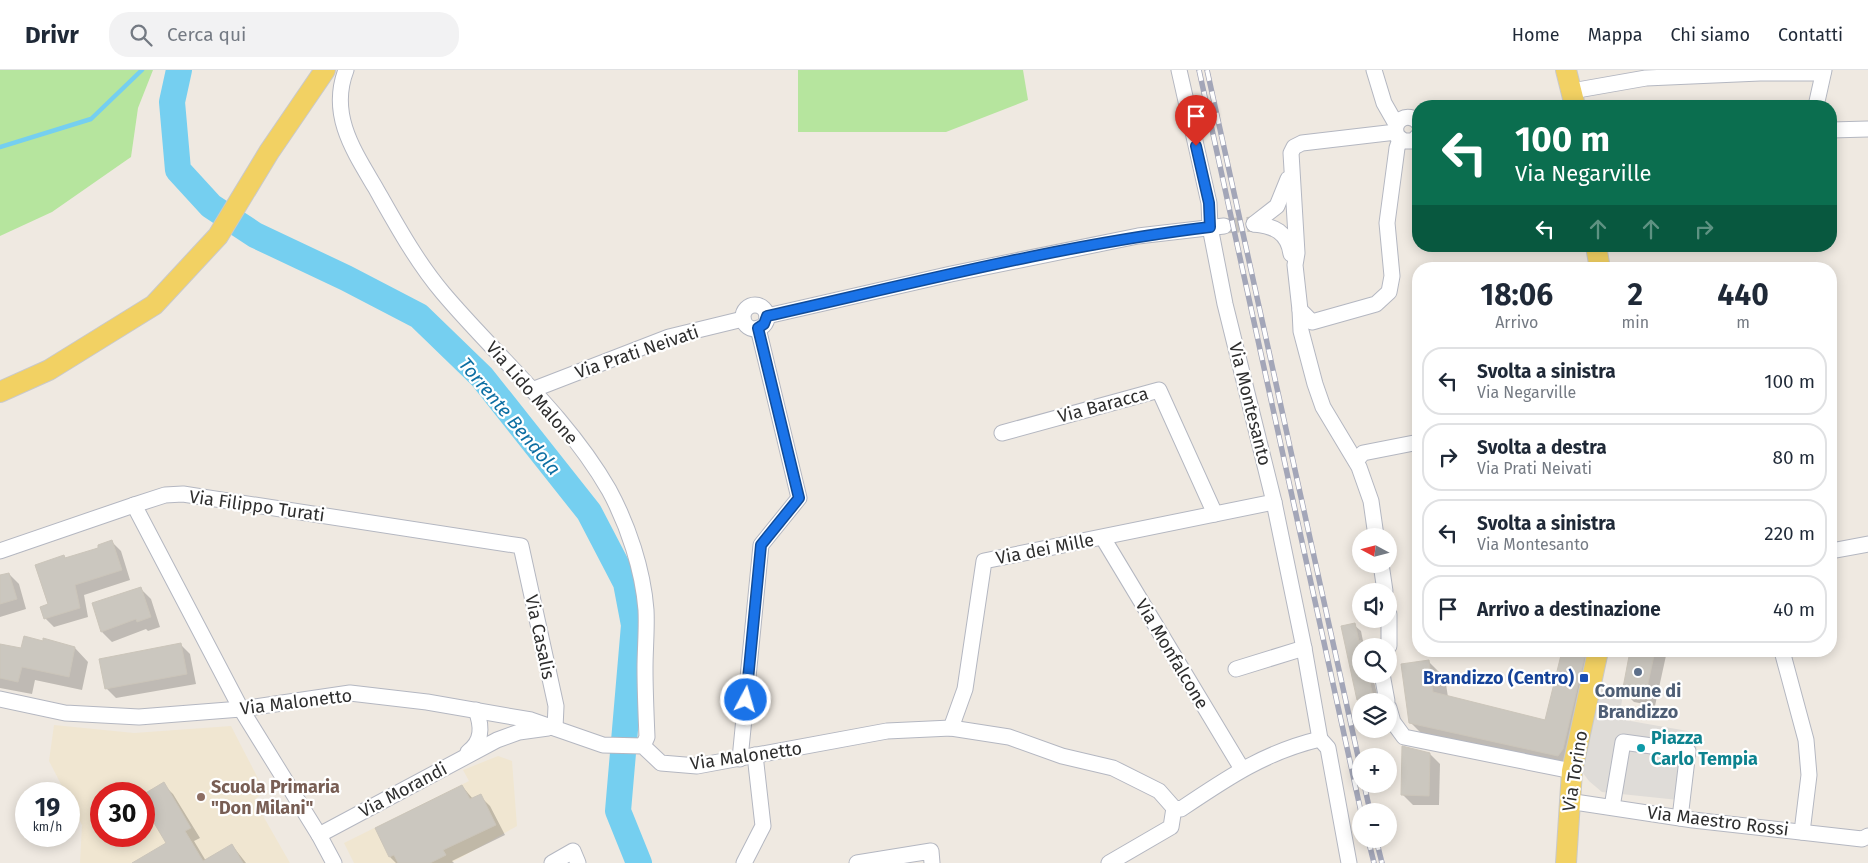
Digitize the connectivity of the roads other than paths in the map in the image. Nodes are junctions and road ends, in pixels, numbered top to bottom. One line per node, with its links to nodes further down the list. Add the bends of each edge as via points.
1 (325, 70): 22 (main road, via 269,152 218,236 154,305 49,370)
2 (346, 70): 21 (street, Via Lido Malone, via 341,84 343,129 412,253 443,293)
3 (1179, 70): 14 (street, Via Montesanto)
4 (1374, 70): 9 (street, via 1384,103)
5 (1566, 70): 7 (main road)
6 (1823, 72): 7 (street, via 1646,78); 8 (street)
7 (1573, 99)
8 (1817, 100)
9 (1408, 126): 12 (street); 13 (street, via 1302,143 1291,153); 19 (street, via 1396,148 1387,223 1392,276 1389,292 1376,304)
10 (1868, 129): 11 (street)
11 (1837, 130)
12 (1412, 138)
13 (1290, 168): 15 (street, via 1297,254); 15 (street, via 1277,206 1254,224 1273,227 1285,236)
14 (1217, 226): 18 (street, via 1138,236 1053,253); 26 (street, Via Montesanto, via 1225,304)
15 (1295, 265): 16 (street)
16 (1300, 310): 19 (street); 20 (street)
17 (743, 319): 18 (street, via 750,328); 18 (street, via 747,308 754,305 761,307); 21 (street, Via Prati Neivati, via 669,337)
18 (762, 322): 47 (street, via 799,498 761,545)
19 (1312, 322): 20 (street)
20 (1304, 336): 25 (street, via 1323,407)
21 (532, 390): 46 (street, Via Lido Malone, via 570,433 609,490 630,539 646,610 647,737)
22 (0, 392)
23 (1002, 433): 28 (street, Via Baracca, via 1159,390)
24 (1412, 443): 25 (street, via 1363,453)
25 (1356, 461): 29 (street, via 1371,501)
26 (1274, 502): 28 (street, Via dei Mille); 35 (street, Via Montesanto)
27 (134, 505): 32 (street, Via Filippo Turati, via 165,495 183,494); 33 (street, Via Filippo Turati); 40 (street)
28 (1215, 514): 30 (street, Via dei Mille)
29 (1375, 528)
30 (1103, 538): 44 (street, Via dei Mille, via 984,561 965,689); 49 (street, Via Monfalcone)
31 (1868, 544): 34 (street)
32 (520, 546): 43 (street, Via Casalis, via 556,706)
33 (0, 550)
34 (1837, 550)
35 (1304, 648): 38 (street); 45 (street, Via Montesanto)
36 (1597, 657): 50 (main road, Via Torino)
37 (1784, 657): 55 (street, via 1806,740 1809,775)
38 (1236, 669)
39 (0, 699): 40 (street, Via Malonetto, via 65,712 139,717)
40 (241, 709): 41 (street, Via Malonetto, via 350,693); 56 (street)
41 (476, 710): 43 (street, Via Malonetto); 48 (street, Via Morandi, via 481,723 479,739)
42 (1397, 727): 50 (street, via 1404,737)
43 (555, 728): 46 (street, Via Malonetto, via 602,745); 48 (street, Via Morandi, via 519,732)
44 (951, 728): 47 (street, Via Malonetto, via 887,731); 53 (street, Via Malonetto, via 1010,736 1062,756 1113,768 1159,791)
45 (1320, 739): 49 (street, via 1270,755); 65 (street, Via Montesanto, via 1328,748)
46 (639, 746): 47 (street, Via Malonetto, via 661,763 697,766)
47 (747, 757): 61 (street, via 763,826)
48 (459, 759): 56 (street, Via Morandi)
49 (1242, 770): 53 (street, via 1227,776 1181,809)
50 (1572, 771): 51 (main road, Via Torino)
51 (1568, 801): 52 (street, Via Maestro Rossi); 66 (main road, Via Torino)
52 (1612, 807): 54 (street, Via Maestro Rossi); 54 (street, via 1623,742 1688,751)
53 (1174, 808): 64 (street, via 1171,827)
54 (1680, 818): 55 (street, Via Maestro Rossi)
55 (1802, 832): 57 (street, Via Maestro Rossi, via 1862,839)
56 (320, 834): 58 (street)
57 (1868, 836)
58 (334, 863)
59 (552, 863): 60 (street, via 573,851)
60 (578, 863)
61 (744, 863)
62 (857, 863): 63 (street, via 932,851)
63 (932, 863)
64 (1109, 863)
65 (1349, 863)
66 (1566, 863)

